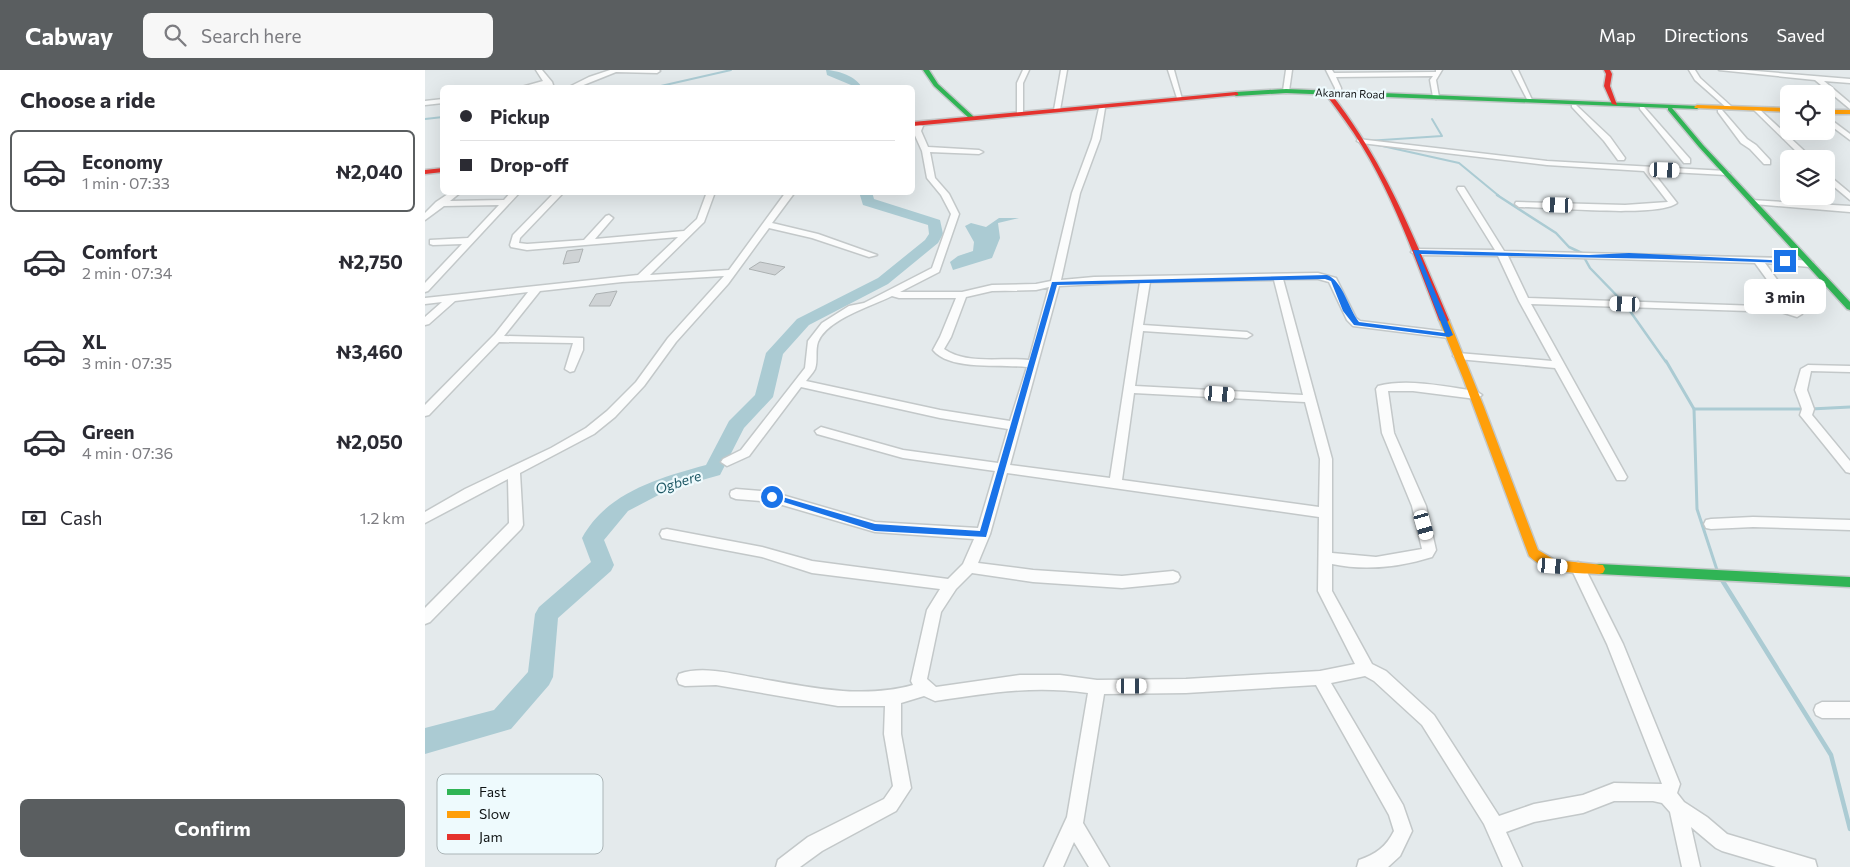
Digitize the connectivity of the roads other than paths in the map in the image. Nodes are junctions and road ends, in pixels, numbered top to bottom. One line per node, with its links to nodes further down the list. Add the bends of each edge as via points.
1 (539, 70): 19 (street)
2 (616, 70): 14 (street); 20 (street)
3 (926, 70): 42 (main road, via 942,90)
4 (1026, 70): 39 (street, via 1020,83)
5 (1064, 70): 35 (street)
6 (1171, 70): 25 (street)
7 (1289, 70): 21 (street)
8 (1515, 70): 26 (street)
9 (1607, 70): 29 (main road, via 1607,86)
10 (1692, 70): 36 (street)
11 (1722, 70): 12 (street)
12 (1732, 70): 17 (street)
13 (1809, 70): 17 (street)
14 (657, 71)
15 (1439, 72): 16 (street); 24 (street, via 1433,80)
16 (1330, 73): 22 (street, via 1338,88)
17 (1818, 79): 18 (street); 31 (street)
18 (1850, 81)
19 (550, 85)
20 (576, 85)
21 (1286, 92): 22 (main road, Akanran Road); 25 (main road, Akanran Road)
22 (1334, 95): 23 (main road, Akanran Road); 32 (main road, Akanran Road, via 1245,96); 46 (main road)
23 (1358, 96): 24 (main road, Akanran Road); 30 (main road, Akanran Road)
24 (1436, 97): 26 (main road, Akanran Road)
25 (1180, 98): 35 (main road, Akanran Road)
26 (1531, 101): 29 (main road, Akanran Road)
27 (440, 102): 28 (street)
28 (425, 104)
29 (1615, 104): 36 (main road, Akanran Road)
30 (1574, 106): 33 (main road, Akanran Road); 50 (street)
31 (1850, 106)
32 (1102, 108): 44 (main road, Akanran Road); 88 (street, via 1091,158 1076,193)
33 (1642, 108): 34 (main road, Akanran Road); 51 (street)
34 (1670, 109): 36 (main road, Akanran Road); 56 (main road)
35 (1057, 110): 39 (main road, Akanran Road)
36 (1725, 110): 37 (main road, Akanran Road); 52 (street, via 1744,141)
37 (1758, 111): 38 (main road, Akanran Road); 48 (street)
38 (1780, 112)
39 (1021, 113): 42 (main road, Akanran Road)
40 (1850, 114): 41 (main road)
41 (1835, 115)
42 (973, 118): 44 (main road, Akanran Road)
43 (1835, 124): 45 (street)
44 (915, 125): 47 (street)
45 (1850, 138)
46 (1361, 141): 55 (street, via 1547,163); 79 (main road, via 1397,207)
47 (925, 148): 49 (street); 91 (street, via 931,178 945,194 955,214 936,270)
48 (1799, 150)
49 (979, 152)
50 (1621, 158)
51 (1687, 161)
52 (1767, 162)
53 (440, 168): 54 (main road)
54 (425, 170)
55 (1647, 170): 56 (street); 68 (street, via 1673,203 1660,207)
56 (1726, 173): 66 (main road)
57 (1835, 184): 64 (street)
58 (1461, 189): 80 (street)
59 (452, 195): 67 (street)
60 (513, 195): 65 (street)
61 (557, 195): 78 (street, via 516,237 514,245 527,247)
62 (710, 195): 75 (street, via 701,220)
63 (789, 195): 74 (street)
64 (1850, 198)
65 (507, 202): 67 (street); 76 (street)
66 (1754, 202): 69 (street); 83 (main road)
67 (439, 204): 71 (street)
68 (1519, 204)
69 (1839, 209): 70 (street); 73 (street)
70 (1850, 209)
71 (425, 217)
72 (609, 218): 78 (street)
73 (1850, 219)
74 (768, 226): 81 (street, via 815,236); 84 (street)
75 (684, 234): 78 (street); 86 (street, via 673,249)
76 (471, 241): 77 (street); 89 (street)
77 (433, 242)
78 (587, 242)
79 (1415, 252): 80 (street); 100 (main road)
80 (1503, 252): 82 (street); 95 (street)
81 (872, 255)
82 (1758, 260): 83 (street); 95 (street, via 1797,314 1783,309)
83 (1810, 264): 96 (main road)
84 (733, 273): 86 (street); 117 (street, via 611,414 576,439)
85 (1278, 278): 87 (street); 100 (street, via 1318,276 1333,280 1347,311 1357,324); 110 (street)
86 (640, 279): 90 (street)
87 (1145, 280): 88 (street); 98 (street)
88 (1055, 283): 92 (street, via 992,288); 103 (street)
89 (426, 286)
90 (537, 288): 93 (street); 101 (street)
91 (891, 293): 92 (street); 107 (street, via 853,308 826,325 813,341 810,368)
92 (962, 295): 103 (street, via 938,350 941,354 965,361)
93 (452, 298): 94 (street); 97 (street)
94 (425, 301)
95 (1524, 301): 104 (street)
96 (1850, 307)
97 (425, 322)
98 (1140, 328): 99 (street); 108 (street)
99 (1247, 335)
100 (1449, 335): 102 (main road)
101 (496, 339): 105 (street, via 579,340); 111 (street)
102 (1458, 356): 104 (street); 109 (main road)
103 (1033, 364): 112 (street)
104 (1559, 365): 118 (street)
105 (570, 369)
106 (1850, 369): 116 (street, via 1808,368 1801,390 1808,410 1806,415)
107 (799, 383): 112 (street, via 940,414); 114 (street, via 745,453)
108 (1130, 388): 110 (street); 119 (street)
109 (1476, 395): 127 (street, via 1403,387 1382,388 1388,433 1419,506 1429,550 1385,562 1357,563); 129 (main road, via 1533,553 1539,560 1553,566)
110 (1310, 399): 121 (street, via 1326,459)
111 (425, 412)
112 (1015, 426): 115 (street)
113 (821, 431): 115 (street, via 903,454)
114 (727, 462)
115 (1002, 468): 119 (street); 126 (street)
116 (1850, 469)
117 (515, 470): 122 (street); 133 (street, via 515,525)
118 (1621, 477)
119 (1115, 484): 121 (street)
120 (736, 494): 126 (street, via 772,497 875,527)
121 (1324, 513): 127 (street)
122 (425, 518)
123 (1711, 524): 124 (street)
124 (1850, 525)
125 (667, 534): 132 (street, via 762,552 812,567)
126 (983, 534): 128 (street)
127 (1325, 557): 134 (street, via 1325,592)
128 (969, 567): 130 (street, via 1033,576 1122,582); 132 (street)
129 (1578, 568): 131 (main road); 142 (street, via 1615,644 1671,784)
130 (1173, 577)
131 (1850, 582)
132 (951, 585): 138 (street, via 934,610 919,681)
133 (425, 618)
134 (1366, 668): 135 (street); 144 (street, via 1380,676 1428,720)
135 (1320, 678): 137 (street, via 1186,686); 148 (street, via 1397,811 1403,831 1395,850 1381,862)
136 (685, 679): 139 (street, via 716,678 838,699)
137 (1097, 687): 138 (street, via 1061,682 1021,682 935,694); 143 (street)
138 (925, 689): 139 (street)
139 (893, 698): 145 (street, via 892,742 902,788 890,805 815,844)
140 (1822, 710): 141 (street)
141 (1850, 710)
142 (1672, 802): 144 (street, via 1653,792 1614,792 1583,804 1534,813); 150 (street); 151 (street, via 1722,842)
143 (1073, 824): 146 (street); 147 (street)
144 (1494, 826): 149 (street)
145 (785, 867)
146 (1053, 867)
147 (1100, 867)
148 (1366, 867)
149 (1513, 867)
150 (1691, 867)
151 (1808, 867)

